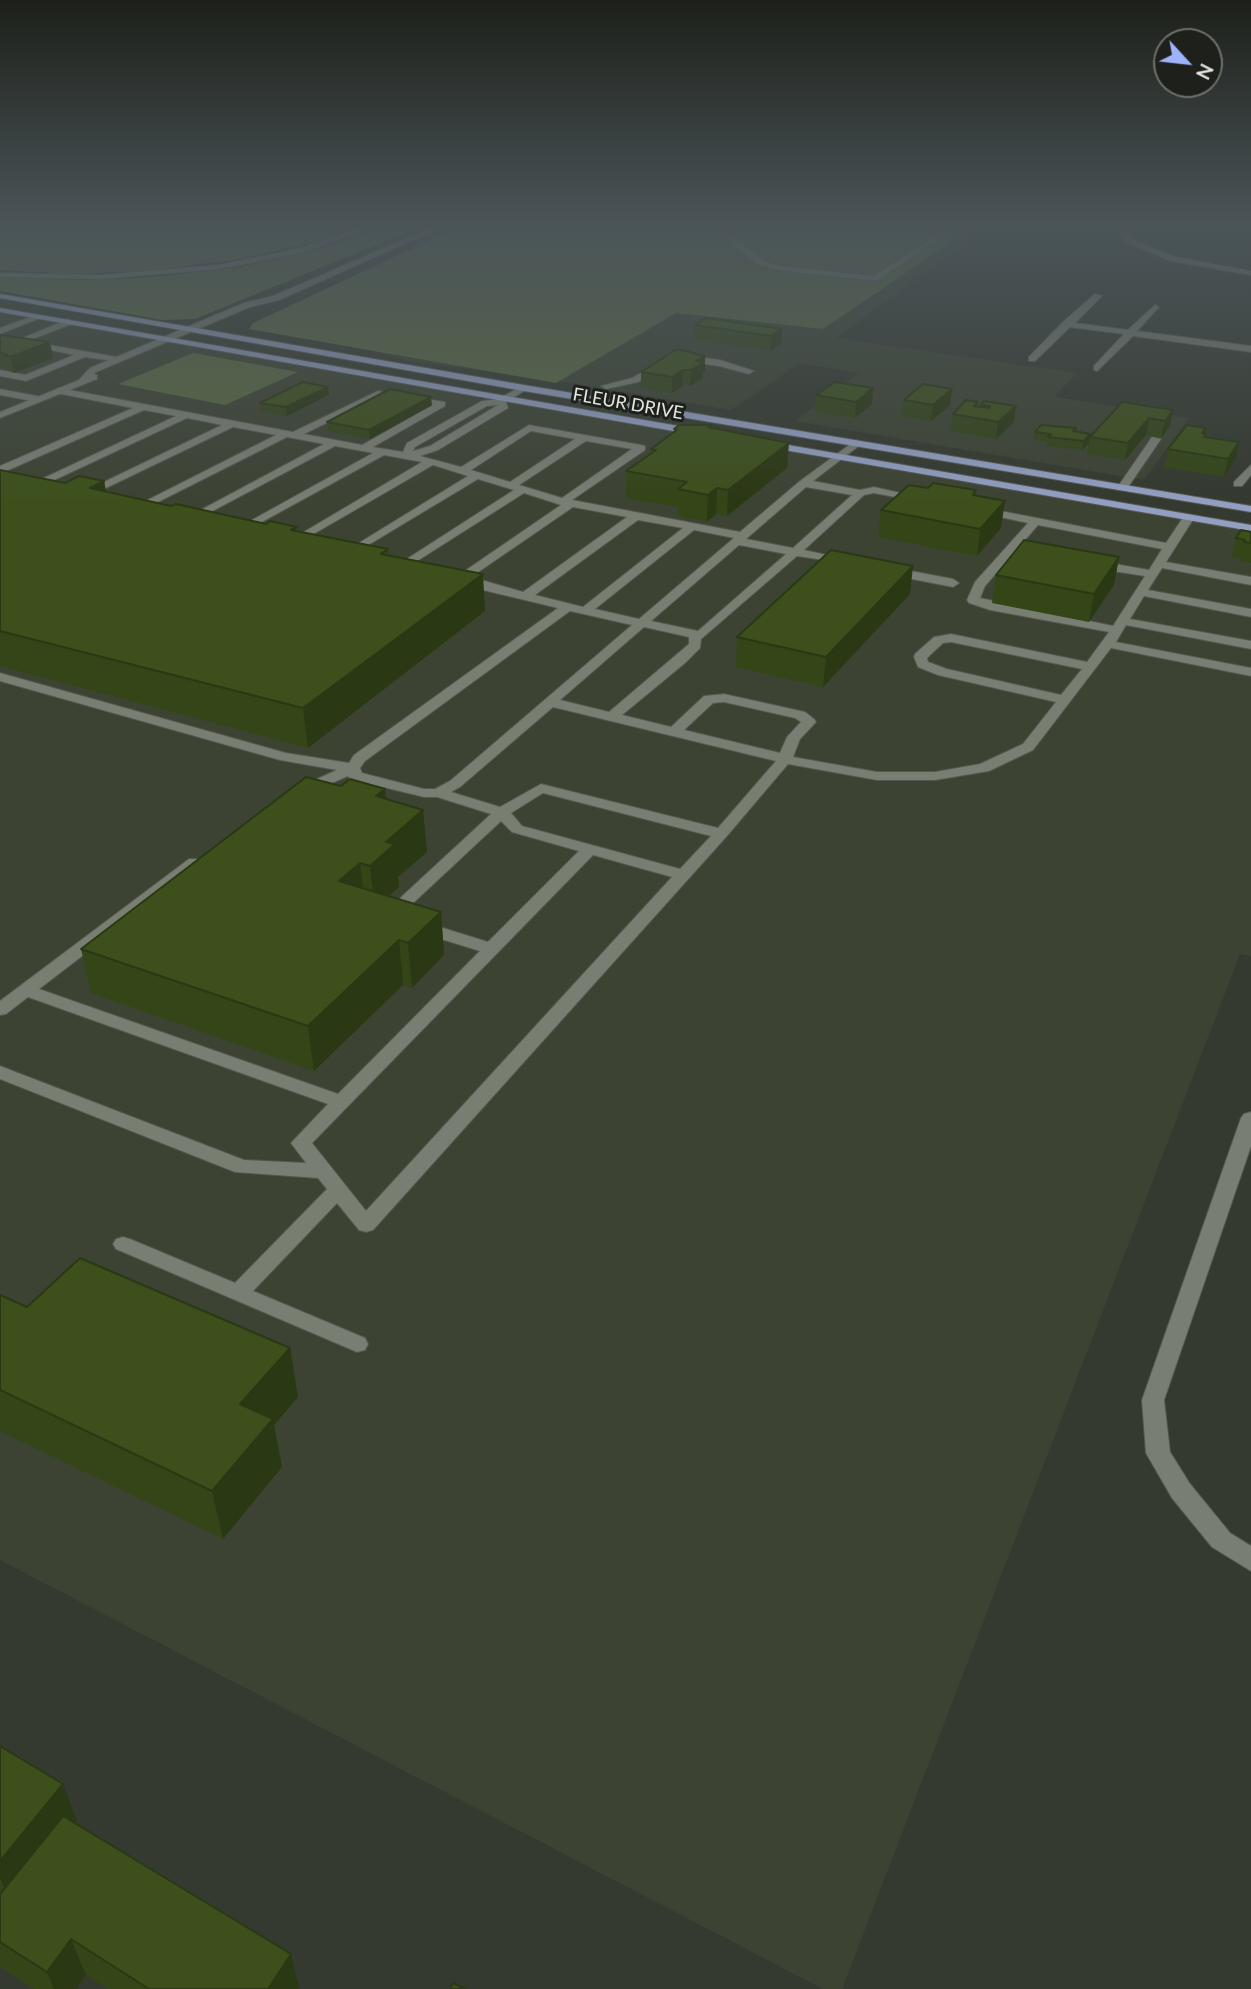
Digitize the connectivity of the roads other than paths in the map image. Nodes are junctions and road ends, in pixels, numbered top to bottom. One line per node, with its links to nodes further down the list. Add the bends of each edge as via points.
1 (32, 316): 7 (main road, FLEUR DRIVE)
2 (115, 316): 10 (main road, FLEUR DRIVE)
3 (222, 316): 10 (main road)
4 (250, 316): 12 (main road)
5 (1075, 316): 9 (main road)
6 (1147, 316): 13 (main road)
7 (39, 317): 8 (main road, FLEUR DRIVE); 11 (main road)
8 (69, 322): 14 (main road, FLEUR DRIVE); 17 (main road, via 17,342)
9 (1066, 324): 13 (main road); 18 (main road)
10 (191, 329): 12 (main road, FLEUR DRIVE); 14 (main road)
11 (0, 331)
12 (210, 332): 15 (main road); 27 (main road, FLEUR DRIVE)
13 (1130, 333): 16 (main road); 20 (main road)
14 (167, 339): 15 (main road, FLEUR DRIVE); 19 (main road)
15 (186, 342): 24 (main road, via 117,372); 31 (main road, FLEUR DRIVE)
16 (1251, 349)
17 (84, 354): 19 (main road); 23 (main road)
18 (1032, 359)
19 (117, 360): 24 (main road)
20 (1097, 368)
21 (750, 371): 26 (main road, via 682,358 635,380)
22 (0, 373): 23 (main road)
23 (26, 378): 25 (main road)
24 (83, 379): 25 (main road)
25 (70, 385): 28 (main road)
26 (606, 387)
27 (524, 388): 31 (main road); 42 (main road, FLEUR DRIVE)
28 (59, 391): 30 (main road); 32 (main road)
29 (1, 392): 30 (main road)
30 (37, 399): 33 (main road)
31 (503, 400): 36 (main road, FLEUR DRIVE); 45 (main road, via 485,403 411,445)
32 (143, 407): 34 (main road); 49 (main road)
33 (0, 415)
34 (186, 415): 35 (main road); 52 (main road)
35 (231, 424): 37 (main road); 58 (main road)
36 (709, 434)
37 (287, 435): 41 (main road); 43 (main road, via 377,394 442,404); 65 (main road, via 131,509)
38 (584, 438): 50 (main road, via 529,428); 56 (main road); 61 (main road, via 641,448)
39 (1156, 439): 55 (main road)
40 (748, 441): 46 (main road)
41 (331, 443): 43 (main road); 68 (main road)
42 (856, 443): 46 (main road); 55 (main road, FLEUR DRIVE)
43 (362, 449): 44 (main road)
44 (380, 453): 45 (main road); 72 (main road)
45 (406, 457): 47 (main road)
46 (841, 457): 53 (main road); 66 (main road)
47 (432, 461): 50 (main road); 76 (main road)
48 (1251, 468): 54 (main road)
49 (0, 470)
50 (463, 470): 51 (main road)
51 (477, 475): 56 (main road); 81 (main road)
52 (16, 483): 58 (main road)
53 (804, 483): 57 (main road); 74 (main road)
54 (1238, 484)
55 (1122, 488): 63 (main road, FLEUR DRIVE)
56 (514, 489): 61 (main road); 86 (main road, via 399,566)
57 (860, 493): 60 (main road, via 874,490); 79 (main road)
58 (68, 495): 59 (main road)
59 (102, 502)
60 (935, 502)
61 (567, 503): 64 (main road); 89 (main road)
62 (972, 509): 69 (main road)
63 (1251, 509)
64 (636, 515): 70 (main road); 93 (main road)
65 (162, 516)
66 (1188, 517): 71 (main road); 78 (main road)
67 (175, 518): 68 (main road)
68 (188, 521): 72 (main road)
69 (1035, 521): 78 (main road); 98 (main road, via 1017,550 979,585 973,600)
70 (693, 526): 74 (main road); 95 (main road)
71 (1251, 528)
72 (238, 532): 73 (main road)
73 (251, 535)
74 (739, 538): 79 (main road); 97 (main road)
75 (278, 541): 76 (main road)
76 (291, 544): 77 (main road)
77 (304, 547)
78 (1169, 547): 87 (main road)
79 (795, 552): 84 (main road); 99 (main road, via 707,632)
80 (331, 553): 81 (main road)
81 (345, 556): 82 (main road)
82 (358, 559)
83 (1075, 561): 87 (main road)
84 (861, 565)
85 (874, 567): 91 (main road)
86 (417, 568)
87 (1155, 569): 90 (main road); 92 (main road)
88 (449, 574): 89 (main road)
89 (463, 577): 93 (main road)
90 (1251, 581)
91 (953, 583)
92 (1140, 592): 96 (main road); 98 (main road)
93 (526, 596): 94 (main road)
94 (568, 607): 95 (main road); 110 (main road, via 359,758)
95 (585, 611): 97 (main road)
96 (1251, 613)
97 (642, 623): 99 (main road); 106 (main road)
98 (1119, 625): 100 (main road); 101 (main road)
99 (695, 635): 107 (main road, via 695,645 680,660)
100 (1108, 644): 102 (main road); 103 (main road)
101 (1251, 645)
102 (1090, 667): 105 (main road); 105 (main road, via 951,638 939,640 920,657 923,664 943,672)
103 (1251, 672)
104 (0, 677): 110 (main road, via 285,757)
105 (1066, 700): 109 (main road, via 1028,747 984,768 935,776 877,776)
106 (550, 702): 107 (main road); 111 (main road, via 455,784)
107 (612, 717): 108 (main road)
108 (674, 732): 109 (main road); 109 (main road, via 709,699 724,698 800,715 809,722 794,737)
109 (785, 759): 114 (main road)
110 (353, 768): 111 (main road, via 355,776); 112 (main road)
111 (438, 793): 113 (main road)
112 (284, 798)
113 (502, 812): 114 (main road, via 541,788); 115 (main road, via 517,829); 118 (main road, via 389,917)
114 (721, 834): 117 (main road)
115 (590, 849): 117 (main road); 118 (main road)
116 (208, 852): 119 (main road)
117 (683, 875): 125 (main road, via 366,1226)
118 (492, 949): 122 (main road)
119 (26, 990): 120 (main road); 122 (main road)
120 (0, 1010)
121 (0, 1072): 124 (main road, via 242,1167)
122 (341, 1102): 124 (main road, via 301,1143)
123 (1251, 1118): 129 (main road, via 1153,1400 1158,1452 1181,1491 1221,1540)
124 (323, 1171): 125 (main road)
125 (338, 1191): 127 (main road)
126 (123, 1244): 127 (main road)
127 (238, 1293): 128 (main road)
128 (357, 1344)
129 (1251, 1560)

